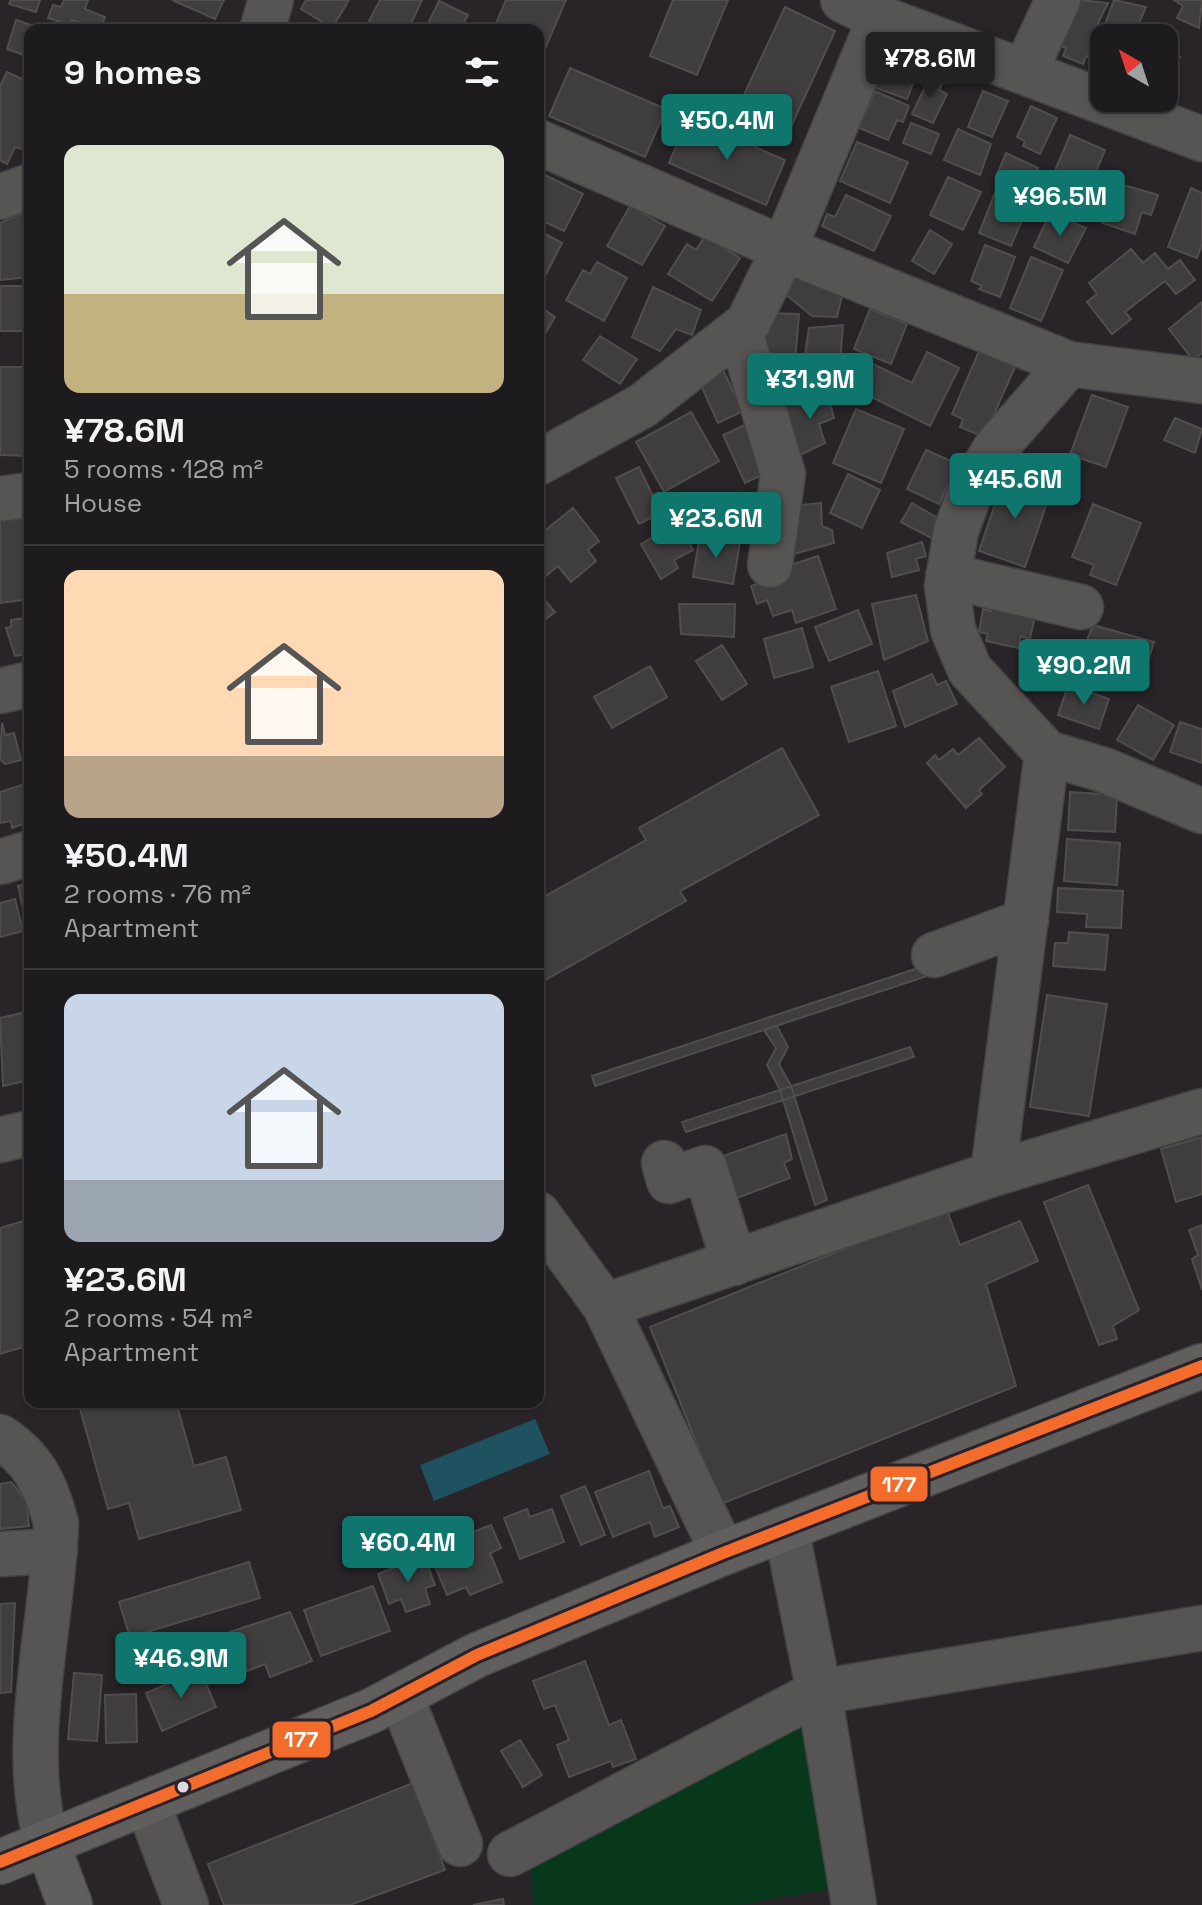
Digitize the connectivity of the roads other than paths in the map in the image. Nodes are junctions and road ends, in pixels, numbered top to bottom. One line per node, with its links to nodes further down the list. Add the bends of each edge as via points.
1 (1058, 0): 3 (street)
2 (861, 9): 3 (street); 8 (street)
3 (1025, 71): 4 (street)
4 (1202, 139)
5 (544, 145): 8 (street)
6 (24, 188): 7 (street)
7 (0, 197)
8 (784, 249): 9 (street); 10 (street)
9 (740, 331): 12 (street, via 642,406); 15 (street, via 797,479)
10 (1069, 364): 11 (street); 16 (street, via 997,446 972,487)
11 (1202, 381)
12 (544, 460)
13 (24, 496): 14 (street)
14 (0, 499)
15 (770, 565)
16 (948, 576): 17 (street); 20 (street, via 953,630 970,670)
17 (1081, 607)
18 (24, 685): 19 (street)
19 (0, 691)
20 (1047, 753): 21 (street, via 1104,770); 24 (street)
21 (1202, 811)
22 (24, 855): 23 (street)
23 (0, 862)
24 (1026, 921): 25 (street); 30 (street)
25 (934, 955)
26 (1202, 1111): 30 (street)
27 (24, 1134): 28 (street)
28 (0, 1140)
29 (664, 1163): 32 (street, via 669,1181 705,1168)
30 (993, 1174): 32 (street)
31 (544, 1222): 33 (street)
32 (734, 1263): 33 (street)
33 (605, 1306): 38 (street)
34 (1202, 1366): 36 (main road)
35 (0, 1437): 37 (street, via 33,1465 46,1486 56,1523)
36 (786, 1528): 38 (main road); 41 (street)
37 (55, 1551): 39 (street); 44 (street, via 34,1765)
38 (723, 1553): 42 (main road, via 477,1655)
39 (0, 1554)
40 (1202, 1628): 41 (street)
41 (819, 1692): 46 (street); 50 (street)
42 (401, 1697): 43 (main road); 45 (street)
43 (147, 1802): 44 (main road); 49 (street)
44 (47, 1843): 47 (main road); 48 (main road)
45 (460, 1844)
46 (510, 1854)
47 (0, 1862)
48 (70, 1905)
49 (186, 1905)
50 (854, 1905)

